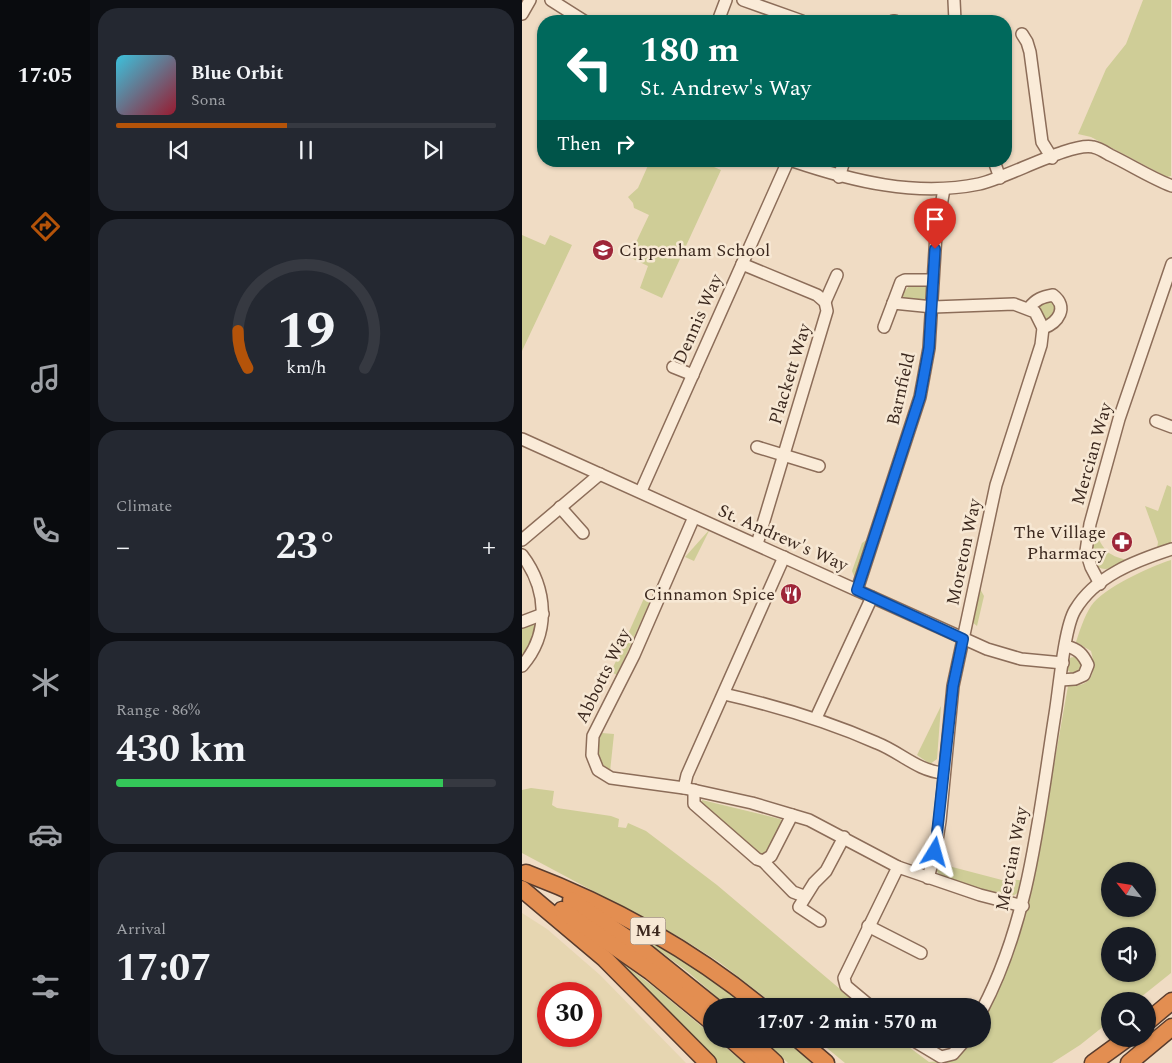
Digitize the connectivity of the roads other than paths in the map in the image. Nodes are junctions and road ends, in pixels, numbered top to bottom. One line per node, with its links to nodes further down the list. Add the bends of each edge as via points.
1 (530, 0): 6 (street)
2 (551, 0): 7 (street)
3 (726, 0): 8 (street)
4 (743, 0): 9 (street)
5 (954, 0): 10 (street)
6 (522, 14)
7 (575, 15)
8 (720, 15)
9 (785, 15)
10 (955, 15)
11 (1022, 34): 12 (street, via 1034,51 1042,142)
12 (1052, 158): 18 (street); 19 (street, via 1076,146 1094,147)
13 (785, 167): 21 (street, Dennis Way)
14 (810, 167): 17 (street)
15 (842, 167): 17 (street)
16 (996, 167): 18 (street)
17 (839, 177): 20 (street, via 906,188)
18 (1000, 178): 20 (street)
19 (1172, 186)
20 (944, 188): 24 (street, Barnfield)
21 (742, 264): 25 (street, via 809,290); 32 (street, Dennis Way)
22 (1172, 264): 47 (street, Mercian Way, via 1108,455 1090,524 1086,551)
23 (837, 275): 25 (street)
24 (933, 280): 26 (street, via 901,282); 27 (street, Barnfield)
25 (825, 302): 35 (street, Plackett Way, via 825,322)
26 (893, 303): 27 (street); 29 (street)
27 (933, 307): 28 (street, via 1014,304); 48 (street, Barnfield, via 920,397)
28 (1029, 308): 30 (street, via 1035,312); 30 (street, via 1042,297 1053,295 1060,302 1060,315 1054,324)
29 (884, 327)
30 (1043, 328): 52 (street, Moreton Way, via 1041,345 996,485)
31 (673, 367): 32 (street)
32 (693, 375): 38 (street, Dennis Way)
33 (522, 439): 37 (street, St. Andrew's Way)
34 (756, 447): 35 (street)
35 (783, 455): 36 (street); 43 (street, Plackett Way)
36 (819, 466)
37 (600, 474): 38 (street, St. Andrew's Way); 39 (street)
38 (640, 492): 40 (street, St. Andrew's Way)
39 (560, 507): 41 (street); 42 (street)
40 (694, 517): 43 (street, St. Andrew's Way); 60 (street, Abbotts Way, via 634,655 593,736 592,755 598,770 611,778)
41 (583, 533)
42 (522, 540)
43 (757, 544): 46 (street, St. Andrew's Way)
44 (1172, 549): 47 (street, via 1123,567)
45 (522, 555): 50 (street, via 532,568 542,597)
46 (784, 557): 48 (street, St. Andrew's Way); 57 (street)
47 (1100, 584): 53 (street, Mercian Way, via 1085,596 1074,612)
48 (857, 590): 49 (street, St. Andrew's Way)
49 (872, 597): 52 (street, St. Andrew's Way); 58 (street)
50 (543, 614): 51 (street); 55 (street, via 536,643)
51 (522, 622)
52 (963, 639): 54 (street, St. Andrew's Way, via 1021,659); 59 (street, Moreton Way, via 953,686)
53 (1066, 646): 54 (street, Mercian Way); 56 (street, via 1084,655 1088,665 1084,675)
54 (1063, 663): 56 (street, Mercian Way)
55 (522, 666)
56 (1061, 680): 68 (street, Mercian Way)
57 (724, 694): 58 (street); 60 (street, via 687,775)
58 (816, 718): 59 (street, via 880,744 929,772)
59 (943, 773): 65 (street, Moreton Way, via 940,821)
60 (689, 789): 61 (street, Abbotts Way); 63 (street, via 694,804)
61 (792, 815): 62 (street, Abbotts Way); 63 (street, via 771,856)
62 (844, 837): 64 (street, Abbotts Way); 69 (street, via 826,871 799,907)
63 (763, 861): 67 (street, via 792,892)
64 (898, 867): 65 (street, Abbotts Way); 70 (street)
65 (928, 878): 68 (street, Abbotts Way)
66 (523, 880): 72 (highway, M4, via 607,924); 73 (highway, M4, via 571,890 707,966); 78 (highway, M4, via 635,960); 87 (highway)
67 (801, 896)
68 (1023, 906): 75 (street, Mercian Way, via 1008,952)
69 (820, 921)
70 (868, 926): 71 (street); 74 (street, via 844,978 846,986)
71 (921, 953)
72 (703, 998)
73 (749, 998)
74 (860, 998)
75 (987, 998)
76 (1172, 1001): 77 (highway)
77 (1156, 1014)
78 (703, 1015)
79 (1172, 1027): 93 (highway)
80 (1116, 1047): 91 (highway)
81 (1118, 1047): 92 (highway)
82 (741, 1048): 88 (highway)
83 (759, 1048): 89 (highway)
84 (808, 1048): 90 (highway)
85 (926, 1048): 86 (street, via 941,1057 952,1054)
86 (958, 1048)
87 (708, 1063)
88 (758, 1063)
89 (776, 1063)
90 (826, 1063)
91 (1093, 1063)
92 (1100, 1063)
93 (1129, 1063)

